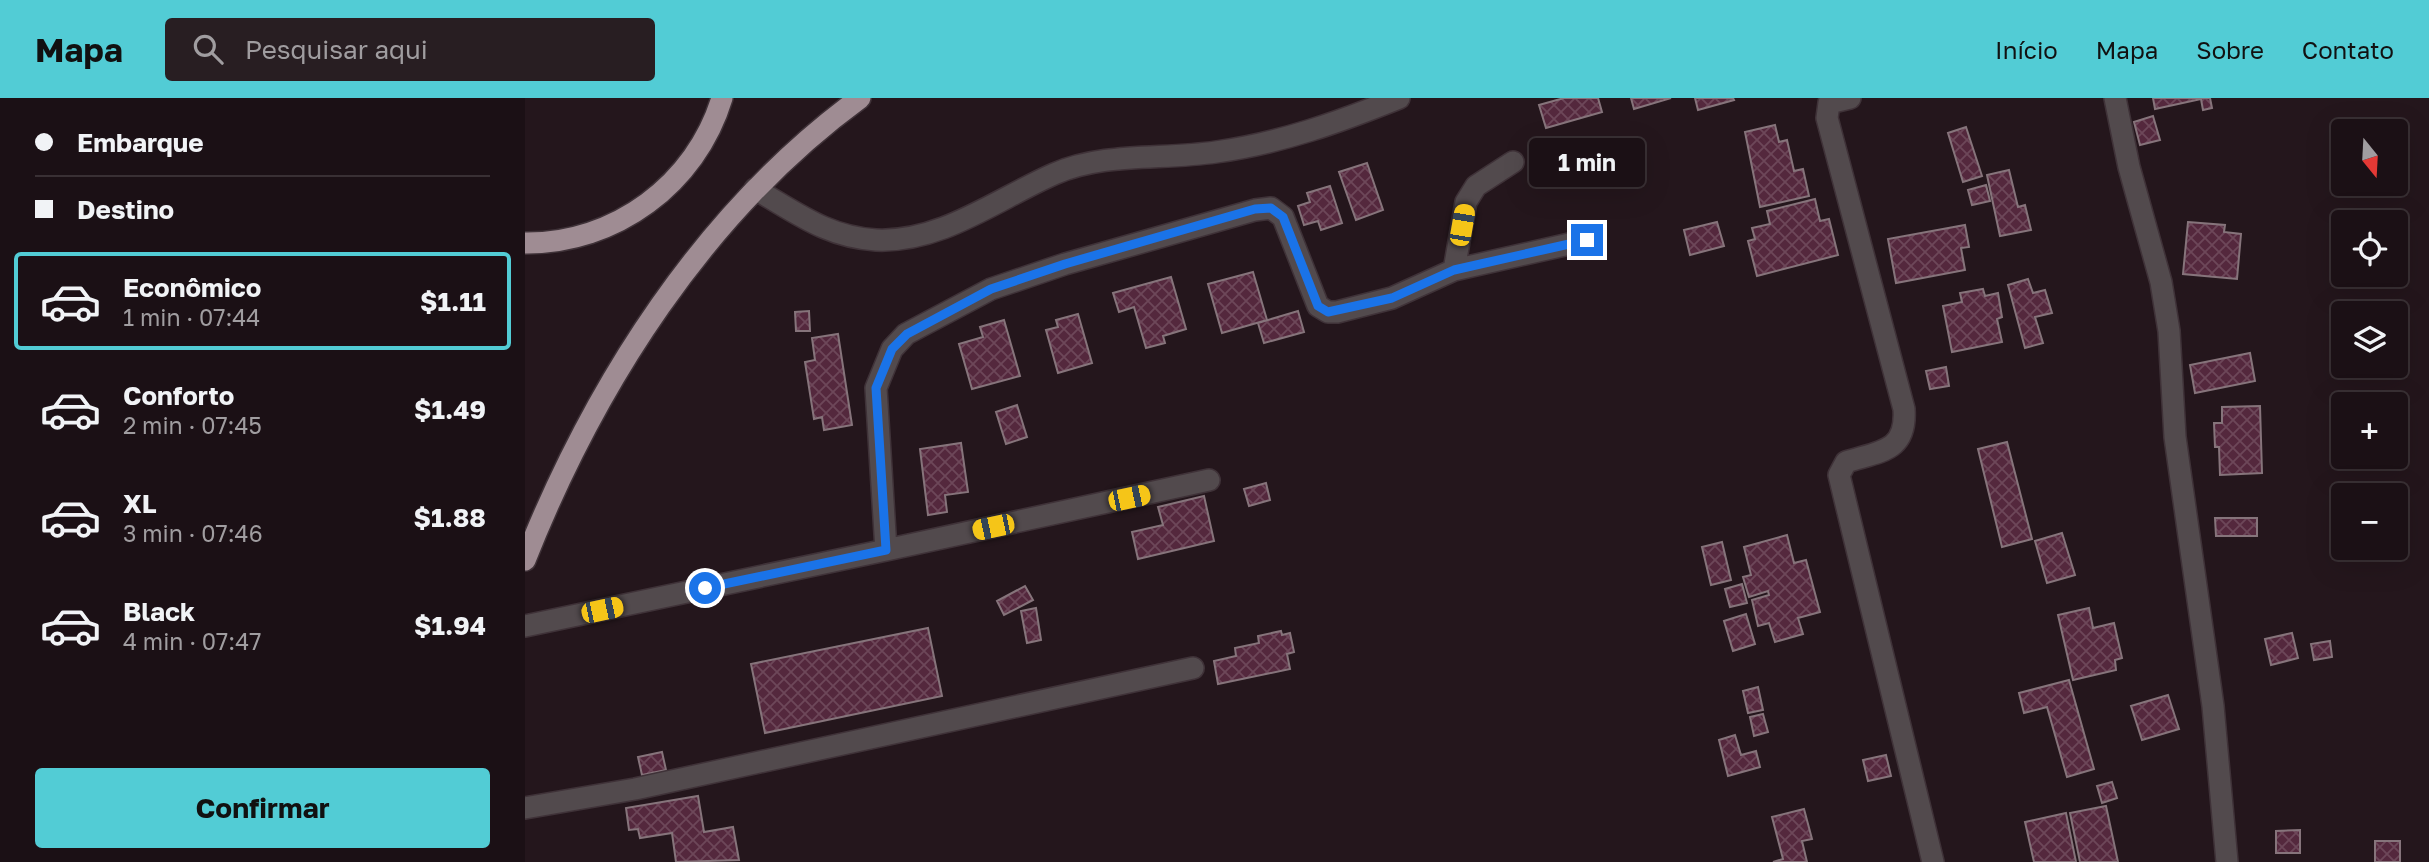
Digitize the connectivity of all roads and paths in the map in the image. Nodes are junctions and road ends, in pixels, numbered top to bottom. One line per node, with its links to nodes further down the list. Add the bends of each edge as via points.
1 (722, 98): 9 (highway, via 715,122 689,165 655,199 610,227 552,244)
2 (860, 98): 7 (highway)
3 (1399, 98): 7 (street, via 1277,142 1213,153 1096,161 1055,174 990,208 920,235 878,240 836,235)
4 (1850, 98): 17 (street, via 1829,103 1827,118 1905,425 1901,440 1846,462 1839,475)
5 (2115, 98): 18 (street, via 2169,331 2175,437 2213,706)
6 (1513, 162): 10 (street, via 1476,186 1466,202)
7 (755, 189): 13 (highway, via 691,266 617,369 554,486)
8 (1587, 240): 10 (street)
9 (525, 243)
10 (1454, 270): 12 (street, via 1392,298 1328,312 1318,306 1283,217 1271,208 991,289 907,334 884,365 876,388)
11 (1209, 480): 12 (street)
12 (886, 550): 14 (street)
13 (525, 560)
14 (525, 626)
15 (1193, 668): 16 (street, via 635,789)
16 (525, 808)
17 (1933, 862)
18 (2227, 862)

